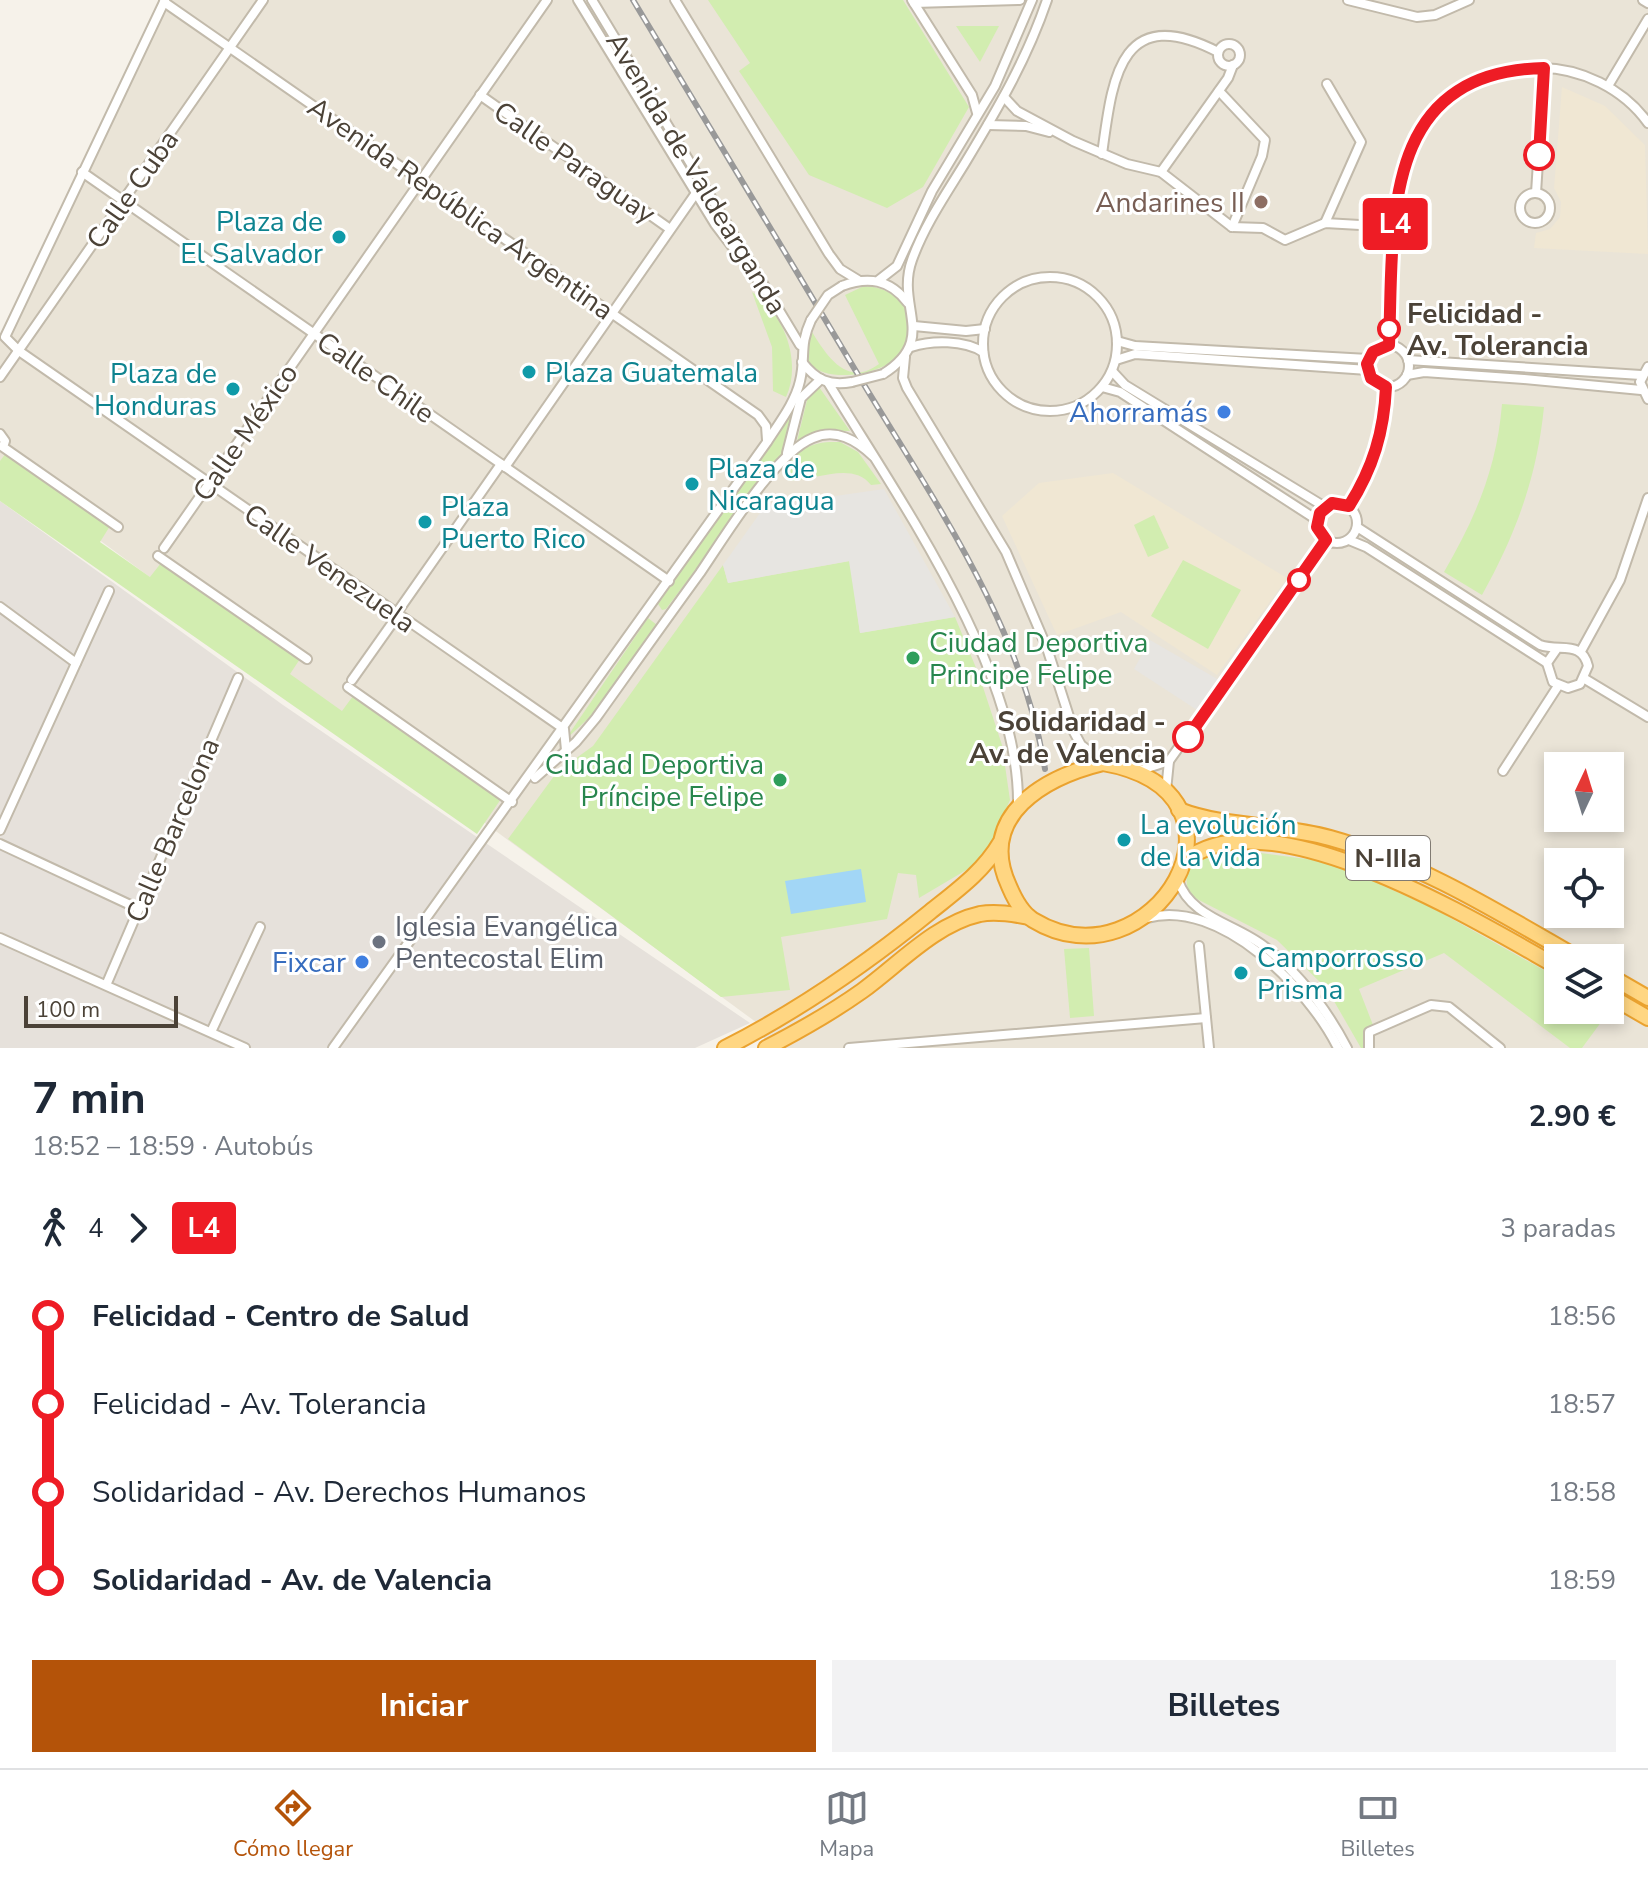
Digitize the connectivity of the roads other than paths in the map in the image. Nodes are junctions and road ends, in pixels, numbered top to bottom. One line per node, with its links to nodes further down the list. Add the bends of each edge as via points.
1 (263, 0): 16 (street, Calle Cuba)
2 (547, 0): 23 (street, Calle México)
3 (578, 0): 33 (street)
4 (592, 0): 42 (street, Avenida de Valdearganda)
5 (675, 0): 40 (street, via 829,254)
6 (1020, 0): 13 (street)
7 (1032, 0): 25 (street, via 1015,46)
8 (1047, 0): 24 (street)
9 (1348, 0): 10 (street, via 1417,17)
10 (1469, 0)
11 (164, 1): 16 (street, Avenida República Argentina); 30 (street)
12 (913, 2): 13 (street); 14 (street)
13 (939, 2): 14 (street, via 927,6)
14 (922, 15): 25 (street, via 972,95)
15 (1648, 19): 21 (street)
16 (230, 48): 32 (street, Avenida República Argentina); 35 (street, Calle Cuba)
17 (1218, 52): 18 (street, via 1220,62); 18 (street, via 1224,44 1237,47 1240,57); 29 (street, via 1162,34 1133,46 1121,58 1114,78)
18 (1233, 65): 22 (street)
19 (1544, 68): 21 (street, via 1580,73); 34 (street); 38 (street, via 1481,79 1439,106 1403,162)
20 (1327, 84): 36 (street, via 1361,142)
21 (1608, 86): 26 (street)
22 (1219, 91): 31 (street); 37 (street, via 1265,140)
23 (480, 95): 32 (street, Calle México); 39 (street, Calle Paraguay)
24 (1004, 97): 27 (street); 28 (street, via 1017,111)
25 (977, 114): 41 (street, via 915,223 897,266)
26 (1648, 123)
27 (988, 125): 28 (street, via 1026,126); 43 (street, via 916,251 907,281)
28 (1073, 141): 29 (street)
29 (1102, 154): 31 (street)
30 (82, 172): 35 (street, Calle Chile); 52 (street, via 6,329 7,340)
31 (1161, 172): 37 (street)
32 (421, 180): 44 (street, Avenida República Argentina); 47 (street, Calle México)
33 (696, 193): 39 (street); 42 (street, via 759,286)
34 (1536, 193)
35 (123, 201): 47 (street, Calle Chile); 52 (street, Calle Cuba)
36 (1325, 223): 37 (street, via 1285,240 1263,228); 38 (street)
37 (1232, 227)
38 (1395, 227): 49 (street)
39 (670, 229): 44 (street)
40 (858, 280): 41 (street); 50 (street, bridge, via 828,295)
41 (879, 280): 43 (street)
42 (773, 298): 50 (street, Avenida de Valdearganda)
43 (910, 307): 45 (street)
44 (612, 313): 70 (street, Avenida República Argentina); 76 (street)
45 (914, 326): 46 (street); 51 (street)
46 (985, 329): 48 (street, via 995,305 1014,287 1056,277 1078,283 1102,300 1114,321); 53 (street)
47 (314, 333): 76 (street, Calle Chile); 77 (street, Calle México)
48 (1117, 341): 55 (street); 56 (street)
49 (1389, 345): 55 (street); 57 (street)
50 (800, 346): 58 (street)
51 (911, 347): 53 (street, via 966,345); 54 (street)
52 (19, 351): 64 (street, Calle Cuba); 77 (street, Calle Venezuela)
53 (983, 352): 66 (street, via 998,386 1028,407 1069,408)
54 (905, 357): 65 (street, bridge, via 883,374); 104 (street, via 907,388 1006,552 1047,648 1074,732)
55 (1368, 359): 60 (street)
56 (1116, 360): 60 (street, via 1135,354); 61 (street)
57 (1408, 360): 62 (street); 63 (street)
58 (802, 361): 65 (street); 71 (street, via 800,382)
59 (1648, 367): 63 (street)
60 (1368, 370): 67 (street)
61 (1112, 371): 66 (street); 80 (street, via 1125,385)
62 (1407, 375): 67 (street); 68 (street)
63 (1641, 375): 68 (street)
64 (0, 377)
65 (825, 382): 74 (street); 75 (street, via 801,398)
66 (1102, 387): 81 (street, via 1120,392)
67 (1386, 387): 79 (street, via 1378,447)
68 (1641, 390): 69 (street)
69 (1648, 399)
70 (758, 415): 71 (street); 73 (street, via 766,426)
71 (784, 415): 73 (street)
72 (0, 434): 82 (street, via 3,447)
73 (767, 442): 86 (street)
74 (873, 456): 75 (street, via 853,439 830,434 801,443); 109 (street, via 955,596 976,643 1009,736)
75 (785, 458): 91 (street)
76 (503, 465): 86 (street, Calle Chile); 90 (street)
77 (209, 483): 90 (street, Calle Venezuela); 94 (street, Calle México, via 161,552)
78 (1648, 498): 93 (street, via 1620,580)
79 (1349, 506): 80 (street); 83 (street)
80 (1325, 507): 81 (street)
81 (1317, 520): 84 (street)
82 (118, 527)
83 (1357, 527): 85 (street); 92 (street, via 1540,645)
84 (1326, 540): 85 (street); 103 (street)
85 (1349, 540): 96 (street)
86 (669, 581): 88 (street)
87 (109, 591): 95 (street)
88 (653, 605): 91 (street, via 656,616); 101 (street)
89 (0, 607): 95 (street)
90 (397, 614): 101 (street, Calle Venezuela); 108 (street, via 350,684)
91 (668, 617): 102 (street, via 596,718)
92 (1556, 650): 93 (street); 96 (street)
93 (1581, 651): 98 (street, via 1588,666)
94 (307, 659)
95 (76, 663): 111 (street)
96 (1547, 663): 99 (street, via 1548,675)
97 (238, 678): 116 (street, Calle Barcelona)
98 (1585, 679): 99 (street, via 1574,687); 100 (street)
99 (1558, 686): 106 (street)
100 (1648, 717)
101 (564, 729): 102 (street); 108 (street)
102 (566, 750): 108 (street)
103 (1169, 761): 105 (street); 107 (street)
104 (1103, 763): 105 (highway); 109 (highway, via 1048,781)
105 (1138, 771): 107 (highway)
106 (1503, 771)
107 (1166, 791): 110 (highway)
108 (512, 802): 132 (street)
109 (1018, 806): 112 (highway)
110 (1179, 810): 114 (highway, via 1187,830); 121 (highway, N-IIIa, via 1211,820 1306,832 1385,856 1446,883)
111 (0, 830)
112 (1002, 839): 117 (highway, via 1004,875); 133 (highway, via 982,868 882,952 818,996)
113 (0, 844): 116 (street)
114 (1186, 860): 115 (highway); 123 (highway, N-IIIa, via 1206,846 1224,842 1334,858 1444,903)
115 (1178, 880): 118 (highway, via 1162,904); 138 (street, via 1187,899 1263,945 1300,978 1324,1006)
116 (139, 909): 124 (street, Calle Barcelona)
117 (1029, 917): 118 (highway, via 1047,927 1083,934); 134 (highway, via 998,913 964,920 805,1028)
118 (1138, 920): 137 (street, via 1192,918 1258,953 1306,997)
119 (260, 927): 130 (street)
120 (0, 938): 124 (street)
121 (1553, 944)
122 (1199, 946): 128 (street)
123 (1544, 959)
124 (107, 983): 130 (street)
125 (1624, 984): 126 (highway)
126 (1648, 998)
127 (1624, 1004): 129 (highway)
128 (1205, 1016): 135 (street); 136 (street)
129 (1648, 1018)
130 (211, 1032): 131 (street)
131 (245, 1048)
132 (333, 1048)
133 (725, 1048)
134 (766, 1048)
135 (849, 1048)
136 (1209, 1048)
137 (1338, 1048)
138 (1347, 1048)
139 (1369, 1048): 140 (street, via 1369,1032 1377,1026 1431,1005 1449,1007)
140 (1500, 1048)

